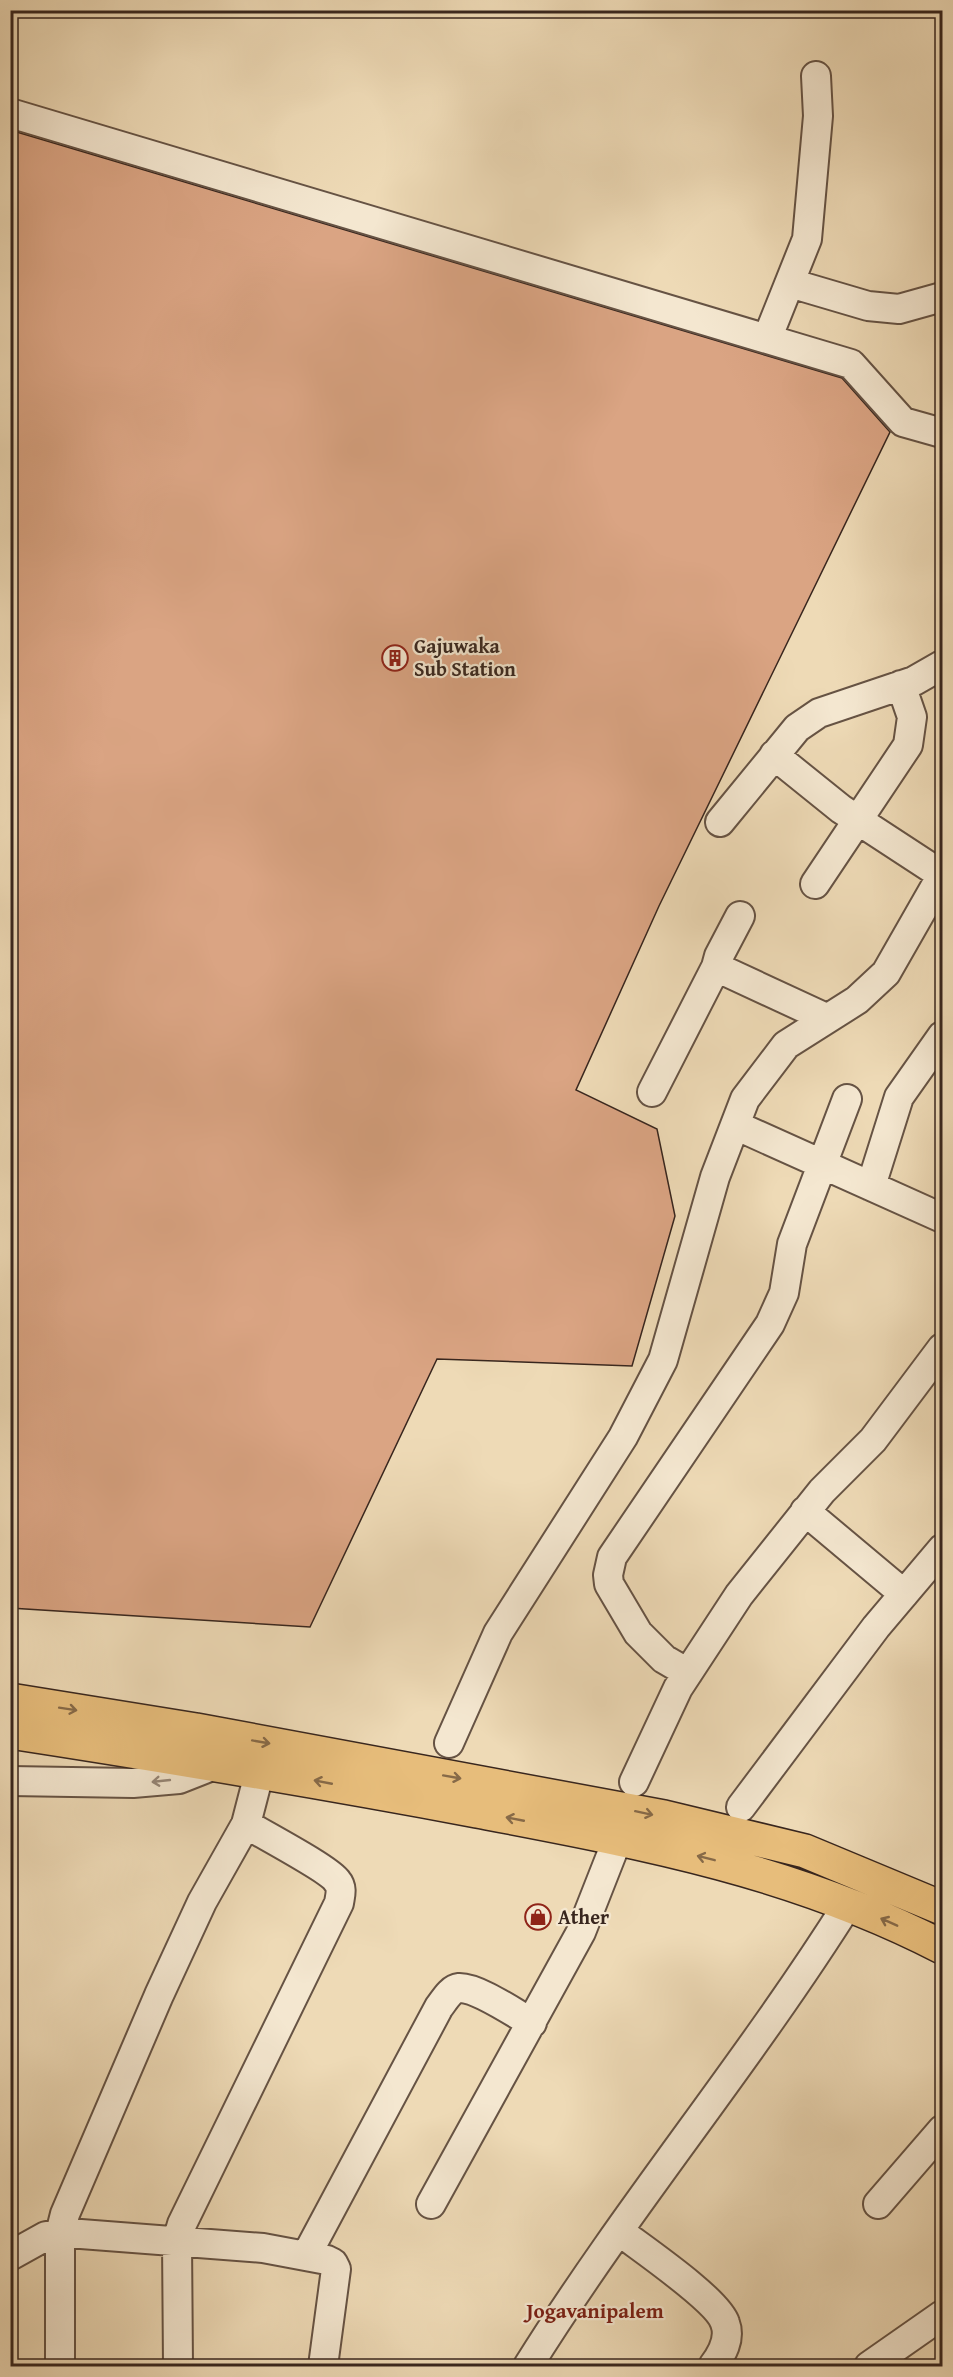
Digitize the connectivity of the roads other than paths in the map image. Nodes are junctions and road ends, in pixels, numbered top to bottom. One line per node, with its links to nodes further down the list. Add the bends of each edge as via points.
1 (816, 76): 3 (street, via 818,116 807,239)
2 (10, 113): 5 (street)
3 (790, 283): 4 (street, via 868,306 899,309); 5 (street)
4 (942, 297)
5 (767, 339): 6 (street, via 851,364 903,422)
6 (942, 433)
7 (942, 665): 8 (street)
8 (901, 685): 9 (street, via 819,713 797,728); 10 (street, via 912,717 911,736 894,768)
9 (774, 755): 10 (street); 11 (street)
10 (857, 819): 12 (street); 13 (street)
11 (720, 822)
12 (815, 884)
13 (940, 884): 16 (street, via 886,973 857,1000)
14 (740, 916): 15 (street)
15 (716, 967): 16 (street); 18 (street)
16 (826, 1018): 20 (street, via 786,1045 745,1099)
17 (942, 1036): 22 (street, via 899,1097)
18 (652, 1092)
19 (847, 1099): 21 (street)
20 (735, 1125): 21 (street); 31 (street, via 663,1360 623,1437 498,1633)
21 (823, 1164): 22 (street); 28 (street, via 792,1244 784,1293 770,1324 612,1557 609,1584 638,1633 664,1659)
22 (871, 1186): 23 (street)
23 (942, 1218)
24 (942, 1348): 25 (street, via 873,1440)
25 (805, 1512): 27 (street); 28 (street, via 739,1595)
26 (942, 1549): 27 (street)
27 (904, 1594): 36 (street)
28 (688, 1673): 35 (street, via 662,1718)
29 (10, 1700): 40 (main road, one-way to 40, via 195,1730 664,1817 806,1851)
30 (10, 1732): 32 (main road)
31 (449, 1743)
32 (217, 1764): 33 (main road); 34 (street, one-way to 34, via 179,1779 133,1784)
33 (260, 1770): 37 (street); 38 (main road, one-way to 33)
34 (10, 1781)
35 (634, 1782)
36 (741, 1807)
37 (246, 1824): 47 (street, via 202,1902 159,1995 65,2214); 48 (street, via 337,1880 341,1891 339,1903 195,2193)
38 (618, 1838): 39 (main road, one-way to 38, via 709,1858); 42 (street, via 581,1932)
39 (848, 1904): 41 (main road, one-way to 39); 46 (street)
40 (942, 1908)
41 (942, 1947)
42 (532, 2023): 44 (street); 50 (street, via 478,1994 460,1988 452,1991 439,2007)
43 (942, 2130): 45 (street)
44 (431, 2204)
45 (878, 2204)
46 (619, 2231): 55 (street); 56 (street, via 720,2312 727,2333 725,2347)
47 (60, 2234): 48 (street); 49 (street, via 46,2236); 52 (street)
48 (177, 2241): 50 (street); 53 (street)
49 (10, 2256)
50 (306, 2256): 54 (street, via 327,2260 336,2269)
51 (942, 2315): 57 (street)
52 (60, 2367)
53 (178, 2367)
54 (323, 2367)
55 (528, 2367)
56 (713, 2367)
57 (869, 2367)

